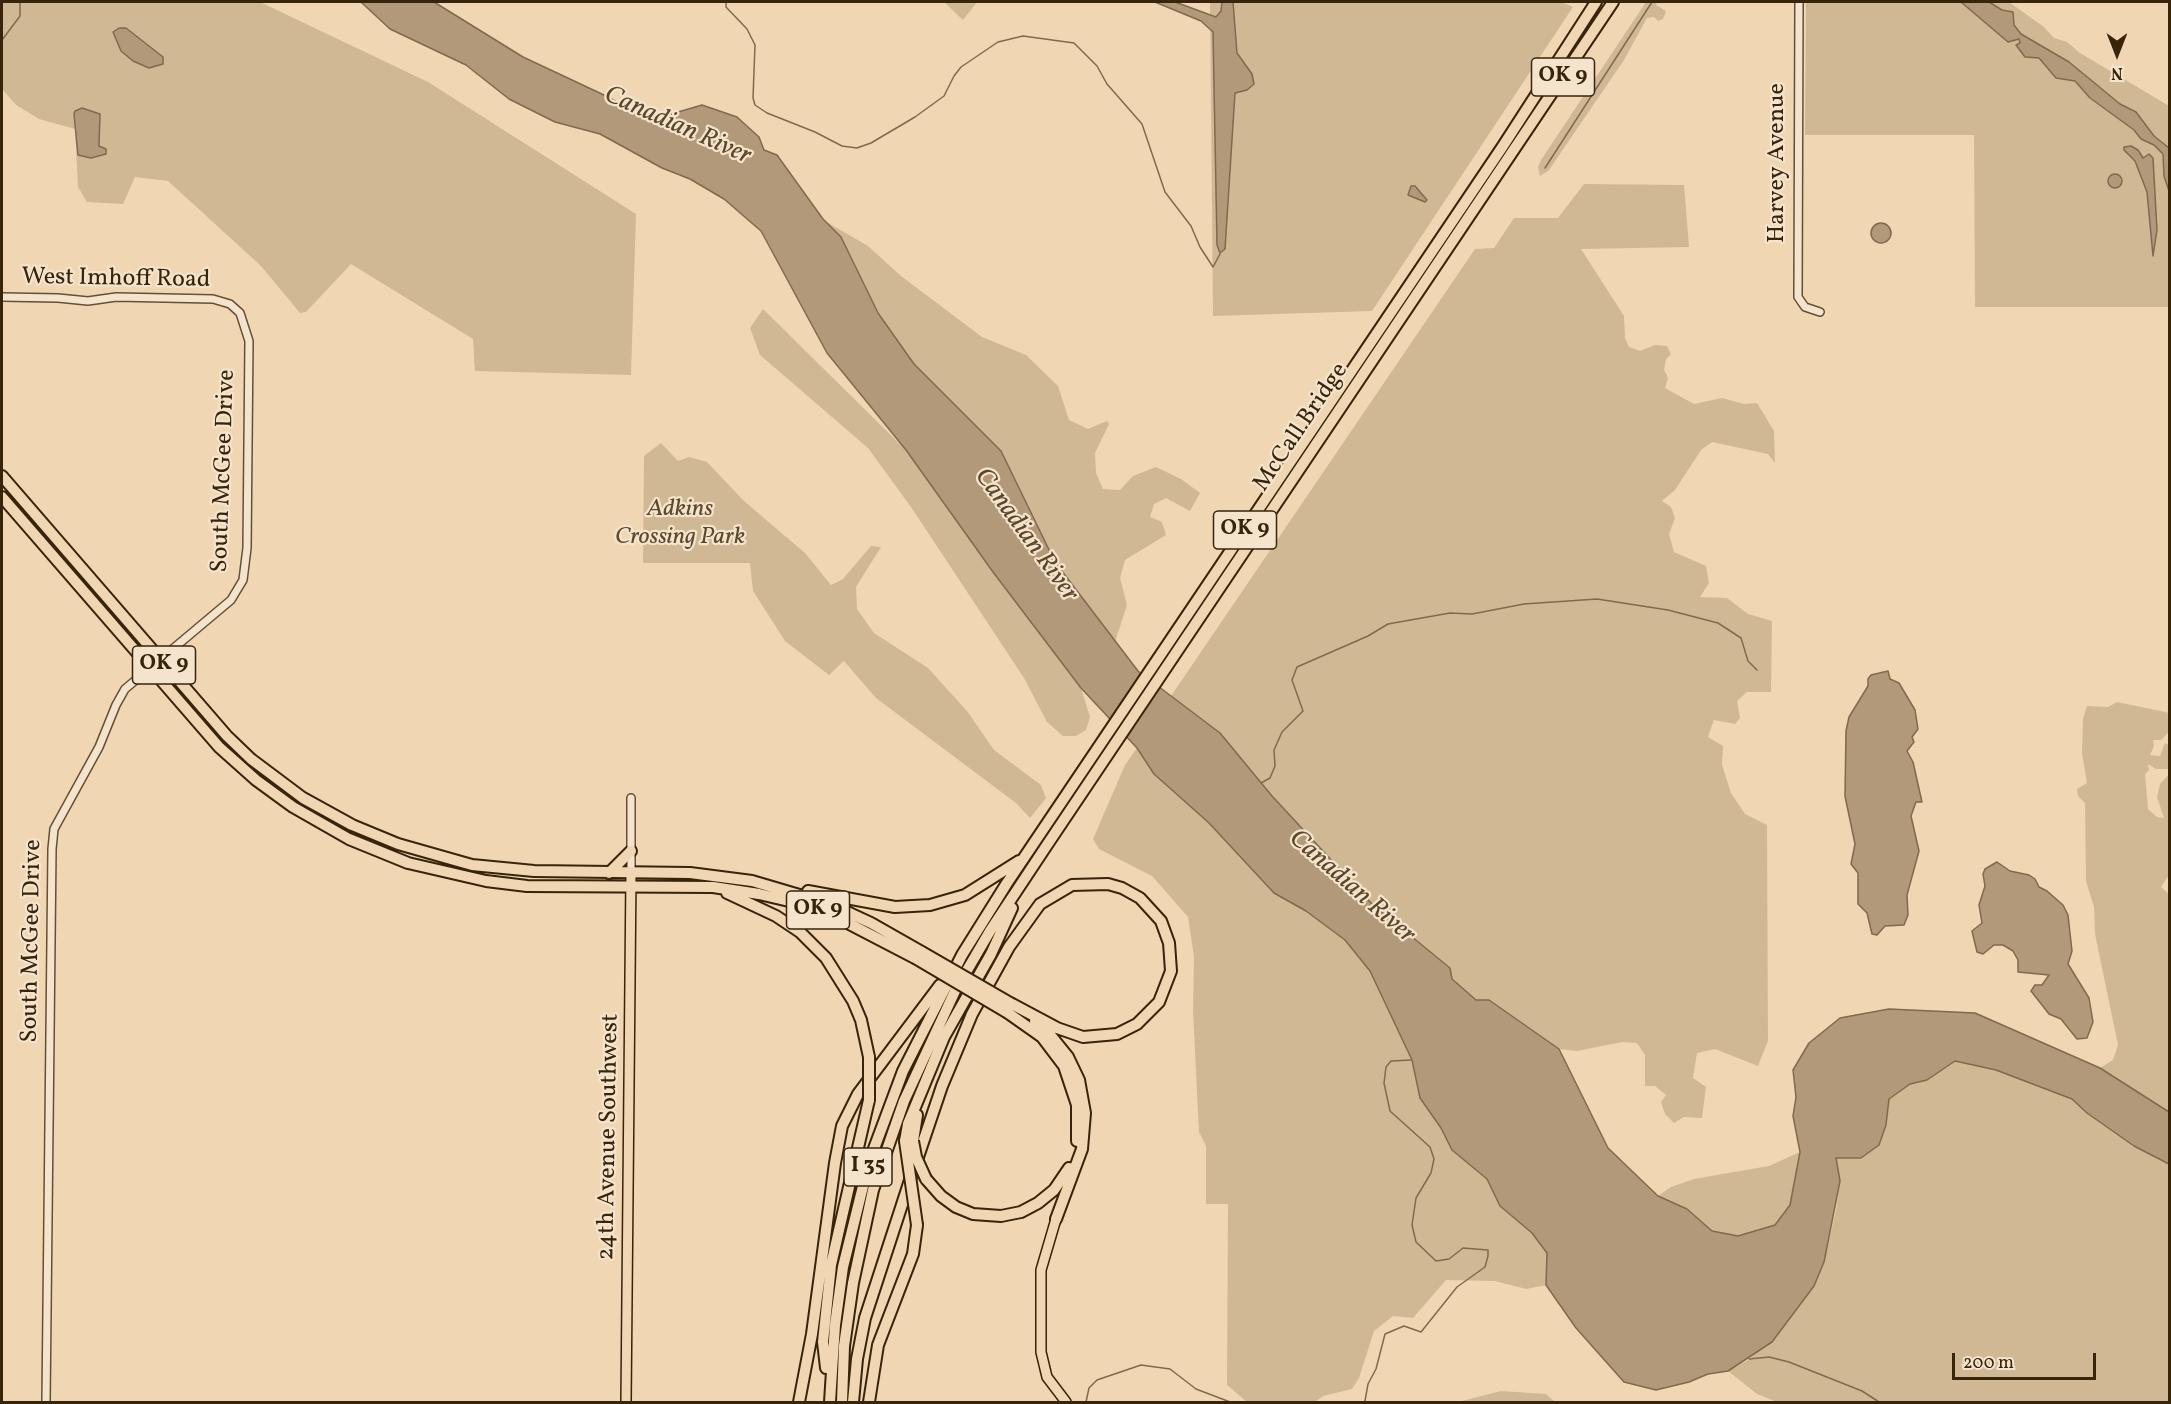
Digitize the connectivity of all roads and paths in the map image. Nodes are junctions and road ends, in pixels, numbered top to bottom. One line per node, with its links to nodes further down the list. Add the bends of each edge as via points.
1 (1596, 2): 4 (highway, OK 9)
2 (1613, 2): 4 (highway, OK 9)
3 (1799, 2): 7 (street, Harvey Avenue, via 1798,291 1805,307)
4 (1508, 149): 13 (highway, McCall Bridge / OK 9)
5 (2, 297): 6 (street, West Imhoff Road, via 88,301 116,297 205,298)
6 (230, 304): 10 (street, South McGee Drive, via 243,318 249,340 246,573 231,600)
7 (1820, 312)
8 (2, 476): 10 (highway, OK 9)
9 (2, 497): 11 (highway, OK 9)
10 (160, 661): 11 (street, South McGee Drive); 16 (highway, OK 9, via 251,759 303,798 352,825 398,844 472,865)
11 (150, 669): 19 (highway, OK 9, via 219,747 256,780 292,807 349,839 408,863 486,882); 30 (street, South McGee Drive, via 125,689 99,747 54,829 52,842)
12 (631, 798): 14 (street)
13 (1042, 842): 15 (highway, McCall Bridge / OK 9); 18 (highway, McCall Bridge / OK 9)
14 (631, 850): 16 (highway); 17 (street)
15 (1025, 858): 21 (highway, OK 9, via 977,889 930,906 895,907); 23 (highway, I 35)
16 (609, 873): 17 (highway, OK 9)
17 (631, 873): 19 (main road, 24th Avenue Southwest); 21 (highway, OK 9, via 717,875)
18 (1027, 876): 25 (highway, OK 9, via 991,954 934,1060); 34 (highway, I 35, via 951,1000 889,1141 858,1251 844,1346)
19 (630, 887): 20 (highway, OK 9); 31 (main road, 24th Avenue Southwest)
20 (713, 887): 22 (highway, OK 9, via 806,906); 29 (highway, bridge, via 776,916 800,932 826,958 861,1020 869,1057 869,1100 827,1294 823,1342)
21 (784, 889): 22 (highway, via 851,913)
22 (918, 955): 24 (highway, OK 9, bridge)
23 (962, 956): 28 (highway, via 858,1094 842,1126); 29 (highway, I 35, via 903,1071 869,1162 842,1277)
24 (1010, 1009): 26 (highway, OK 9, via 1049,1044 1070,1079 1078,1128); 27 (highway, via 1039,1025 1061,1047 1082,1092 1086,1125 1082,1149); 35 (highway, via 1083,1037 1111,1035 1137,1024 1159,1002 1171,971 1170,943 1161,921 1140,898 1122,888 1080,884 1061,890 1040,904 1009,947 972,1014 942,1086 865,1318 856,1359)
25 (909, 1141): 26 (highway, OK 9, bridge, via 926,1179 940,1196 973,1214 1001,1216 1021,1212 1054,1190); 36 (highway, bridge, via 917,1225 913,1254 878,1345)
26 (1069, 1168): 27 (highway)
27 (1056, 1219): 37 (main road, via 1041,1270 1041,1352 1047,1377)
28 (802, 1389): 32 (highway); 33 (highway)
29 (830, 1399)
30 (46, 1402)
31 (626, 1402)
32 (799, 1402)
33 (804, 1402)
34 (842, 1402)
35 (853, 1402)
36 (869, 1402)
37 (1066, 1402)

